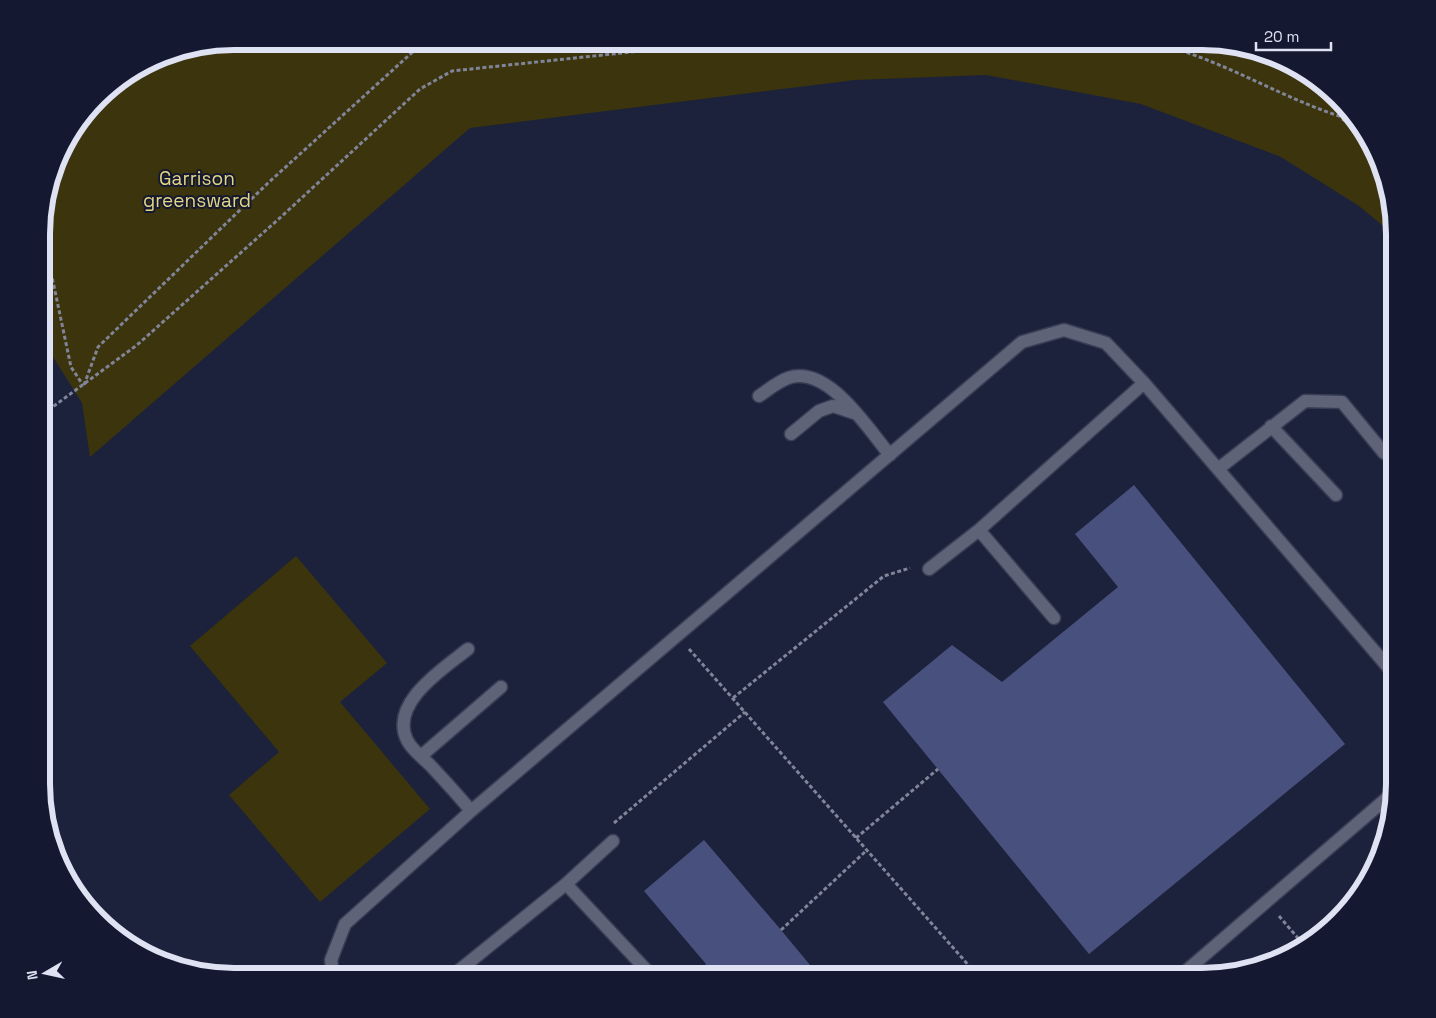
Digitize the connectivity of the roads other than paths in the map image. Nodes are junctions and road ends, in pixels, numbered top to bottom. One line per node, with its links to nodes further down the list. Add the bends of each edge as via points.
1 (1144, 383): 7 (lane, via 1106,343 1064,330 1022,342); 8 (lane); 10 (lane)
2 (759, 396): 3 (lane, via 790,378 805,377 821,380 831,387)
3 (854, 413): 5 (lane, via 833,406 819,411); 7 (lane)
4 (1271, 426): 6 (lane, via 1305,401 1342,402); 8 (lane); 9 (lane)
5 (792, 434)
6 (1384, 453)
7 (890, 455): 18 (lane)
8 (1218, 469): 14 (lane)
9 (1336, 495)
10 (979, 530): 11 (lane); 12 (lane)
11 (928, 569)
12 (1054, 618)
13 (468, 648): 16 (lane, via 437,673 413,697 405,711 402,725 407,741)
14 (1386, 665)
15 (501, 686): 16 (lane)
16 (421, 756): 18 (lane)
17 (1385, 799): 24 (lane)
18 (471, 810): 21 (lane, via 345,924 331,960)
19 (613, 841): 20 (lane)
20 (566, 884): 22 (lane); 23 (lane)
21 (332, 968)
22 (462, 968)
23 (645, 968)
24 (1189, 968)

